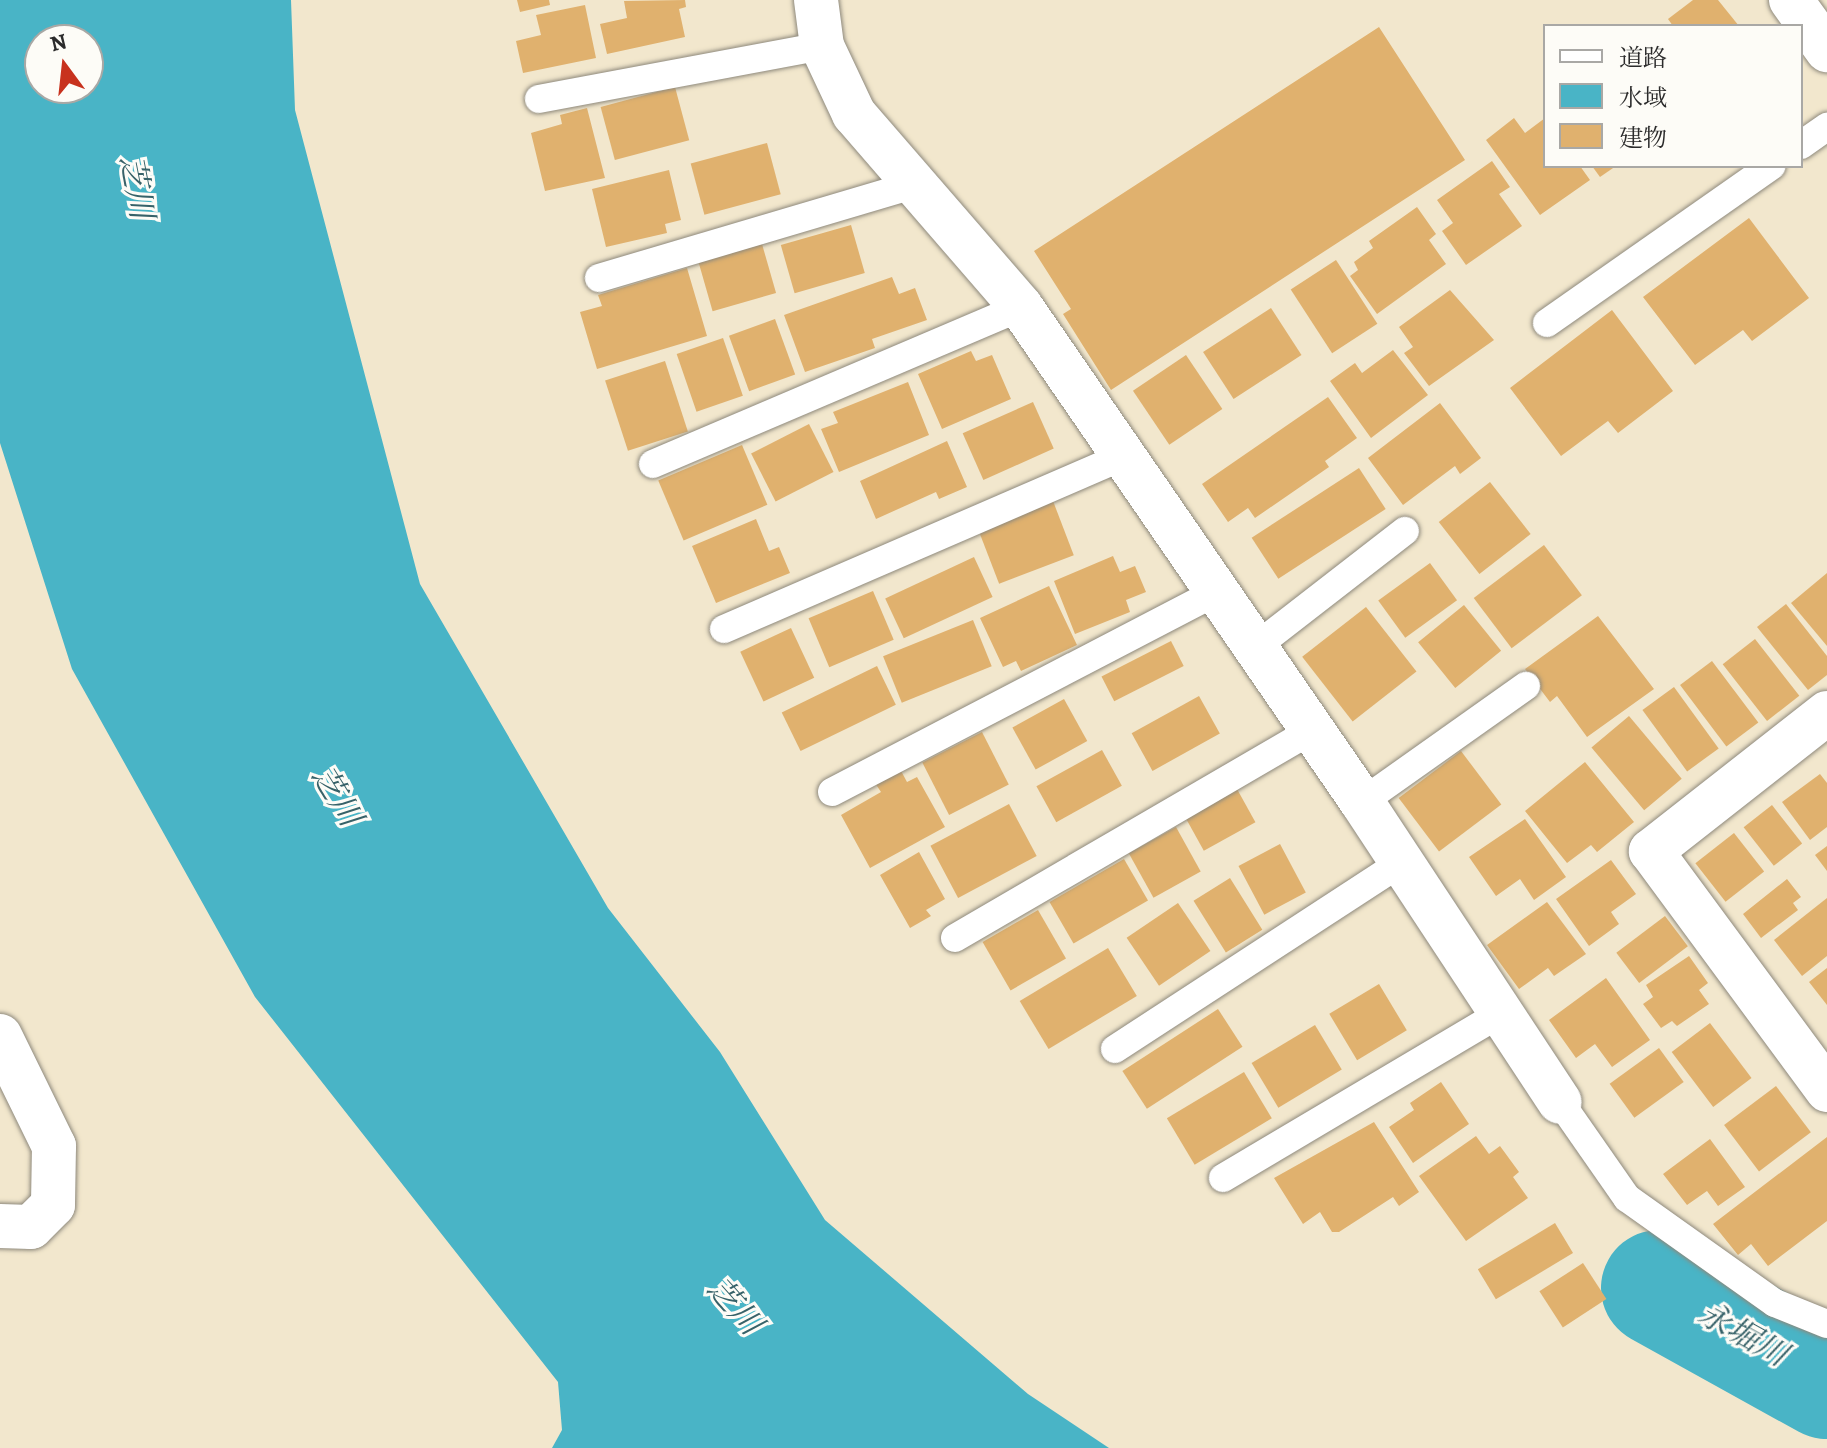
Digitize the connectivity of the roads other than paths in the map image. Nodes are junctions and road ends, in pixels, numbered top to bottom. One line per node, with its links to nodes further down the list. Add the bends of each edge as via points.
1 (816, 0): 2 (street)
2 (822, 46): 3 (lane); 7 (street, via 854,114)
3 (539, 99)
4 (1827, 127): 5 (lane)
5 (1803, 144)
6 (1768, 168): 10 (lane)
7 (913, 185): 8 (lane); 9 (street)
8 (599, 278)
9 (1021, 307): 11 (street); 12 (lane)
10 (1547, 323)
11 (1124, 456): 14 (street); 15 (lane)
12 (653, 464)
13 (1405, 531): 16 (lane)
14 (1216, 592): 16 (street); 20 (lane)
15 (724, 629)
16 (1254, 648): 19 (street)
17 (1526, 686): 21 (lane)
18 (1823, 726): 27 (street, via 1651,851)
19 (1311, 731): 21 (street); 23 (lane)
20 (832, 792)
21 (1362, 802): 22 (street)
22 (1400, 863): 24 (street); 26 (lane)
23 (955, 938)
24 (1503, 1012): 28 (street); 29 (lane)
25 (0, 1036): 30 (street, via 54,1146 53,1205 31,1227)
26 (1115, 1049)
27 (1827, 1090)
28 (1560, 1102): 31 (lane, via 1627,1198 1775,1303)
29 (1223, 1178)
30 (0, 1226)
31 (1827, 1324)

